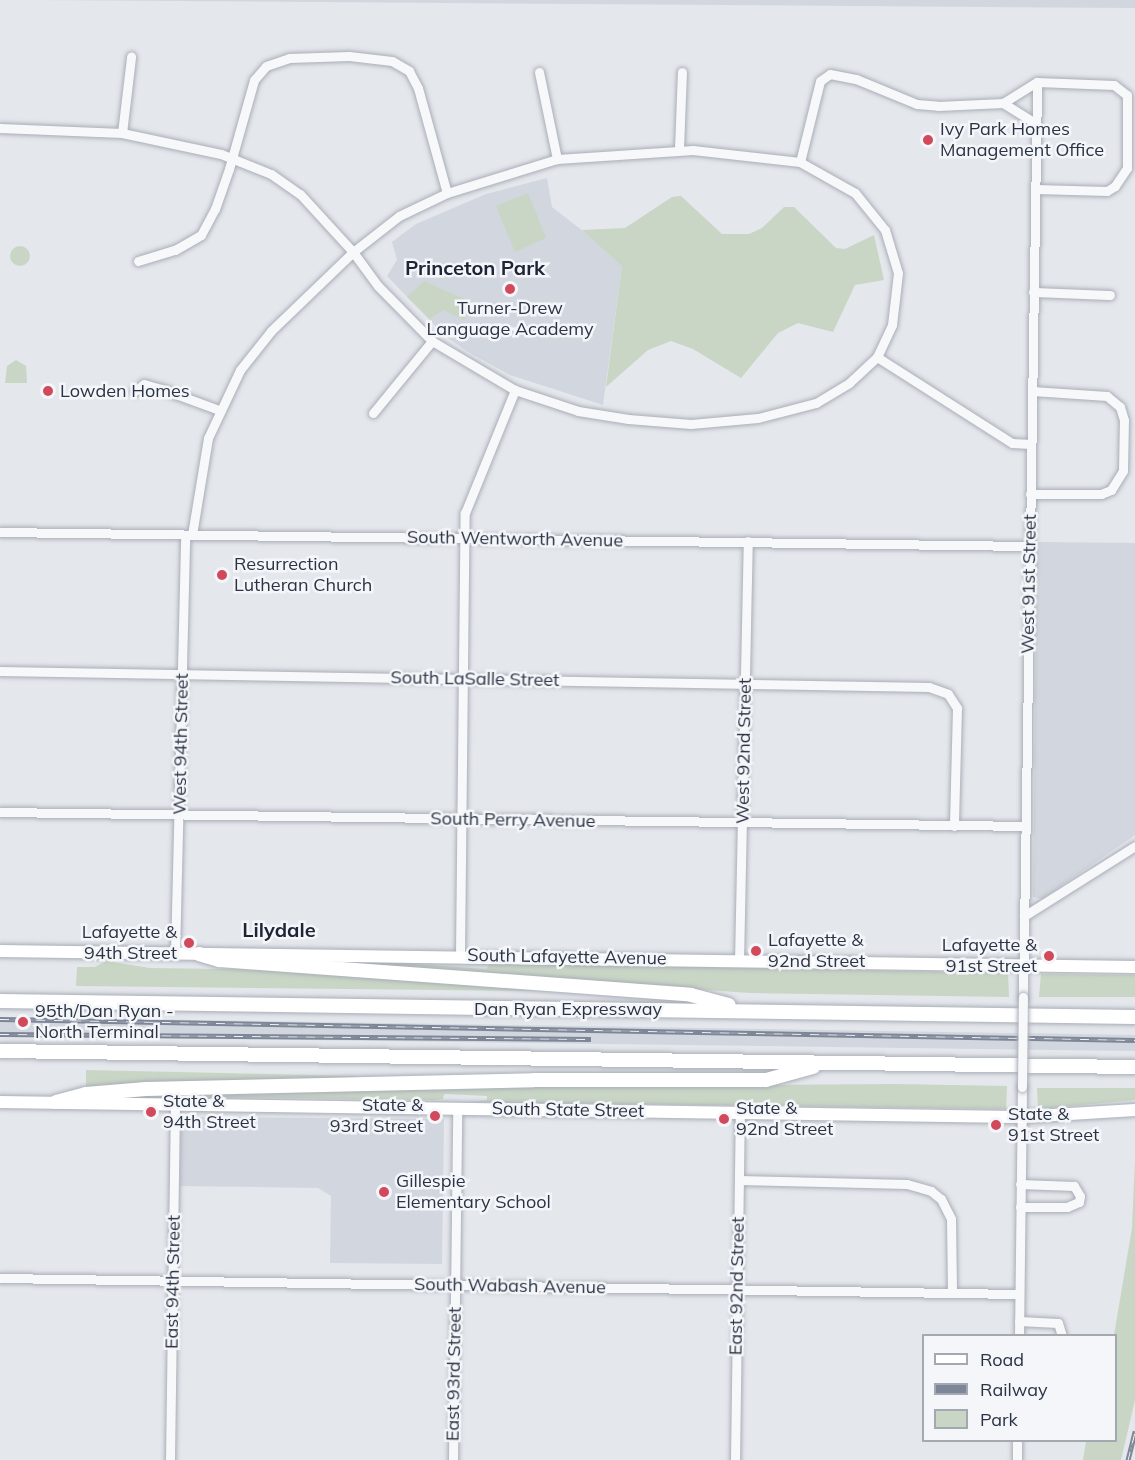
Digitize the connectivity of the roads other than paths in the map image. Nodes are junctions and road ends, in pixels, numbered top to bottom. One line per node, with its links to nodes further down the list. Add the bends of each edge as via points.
1 (131, 57): 8 (street)
2 (539, 72): 11 (street)
3 (682, 72): 9 (street)
4 (1037, 82): 5 (street); 6 (street, West 91st Street); 13 (street, via 1111,85 1127,95 1127,168 1107,191)
5 (1003, 103): 6 (street); 12 (street, via 917,104 856,79 830,74 820,81)
6 (1036, 124): 13 (street, West 91st Street)
7 (0, 128): 8 (street)
8 (122, 133): 10 (street)
9 (679, 149): 11 (street, West 94th Street); 12 (street, West 94th Street)
10 (233, 158): 14 (street, via 254,80 267,66 289,58 341,56 392,61 409,71 418,88); 15 (street, via 271,174 300,194); 16 (street, via 201,235 175,250)
11 (557, 159): 14 (street, West 94th Street)
12 (800, 162): 20 (street, via 855,193 885,230 898,273 897,297 892,324)
13 (1035, 189): 17 (street, West 91st Street)
14 (447, 194): 15 (street, West 94th Street, via 399,216)
15 (353, 252): 19 (street, via 378,286); 24 (street, West 94th Street, via 271,331 240,370)
16 (138, 261)
17 (1034, 292): 18 (street); 23 (street, West 91st Street)
18 (1110, 294)
19 (432, 341): 21 (street); 25 (street)
20 (878, 357): 21 (street, via 849,383 816,404 725,421 664,422 585,412); 26 (street, via 1012,443)
21 (515, 390): 30 (street, via 465,513)
22 (135, 391): 24 (street, via 144,384)
23 (1032, 392): 26 (street, West 91st Street); 27 (street, via 1096,393 1120,407 1124,420 1123,471 1111,490 1101,494)
24 (219, 410): 29 (street, West 94th Street, via 199,478)
25 (373, 413)
26 (1031, 444): 27 (street, West 91st Street)
27 (1030, 494): 32 (street, West 91st Street)
28 (0, 531): 29 (street, South Wentworth Avenue)
29 (189, 535): 30 (street, South Wentworth Avenue); 34 (street, West 94th Street)
30 (464, 538): 31 (street, South Wentworth Avenue); 35 (street)
31 (748, 542): 32 (street, South Wentworth Avenue); 36 (street, West 92nd Street)
32 (1030, 546): 42 (street, West 91st Street)
33 (0, 671): 34 (street, South LaSalle Street)
34 (182, 674): 35 (street, South LaSalle Street); 38 (street, West 94th Street)
35 (463, 679): 36 (street, South LaSalle Street); 39 (street)
36 (745, 684): 40 (street, West 92nd Street); 41 (street, South LaSalle Street, via 929,687 948,694 958,718)
37 (0, 812): 38 (street, South Perry Avenue)
38 (179, 815): 39 (street, South Perry Avenue); 46 (street, West 94th Street)
39 (461, 819): 40 (street, South Perry Avenue); 48 (street)
40 (742, 824): 41 (street, South Perry Avenue); 49 (street, West 92nd Street)
41 (954, 826): 42 (street, South Perry Avenue)
42 (1025, 826): 44 (street, West 91st Street)
43 (1135, 846): 44 (street)
44 (1024, 916): 51 (street, West 91st Street)
45 (0, 951): 46 (main road, South Lafayette Avenue)
46 (175, 954): 47 (main road, South Lafayette Avenue)
47 (199, 954): 48 (main road, South Lafayette Avenue); 53 (highway, via 219,960 691,995)
48 (460, 955): 49 (main road, South Lafayette Avenue)
49 (739, 961): 51 (main road, South Lafayette Avenue)
50 (1135, 966): 51 (main road, South Lafayette Avenue)
51 (1023, 967): 64 (street, West 91st Street, bridge)
52 (0, 1001): 53 (highway, Dan Ryan Expressway)
53 (748, 1010): 54 (highway, Dan Ryan Expressway)
54 (1135, 1017)
55 (0, 1051): 56 (highway)
56 (828, 1063): 57 (highway); 59 (highway, via 766,1080 534,1080 146,1089 86,1094)
57 (1135, 1067)
58 (0, 1102): 59 (main road, South State Street)
59 (56, 1102): 60 (main road, South State Street)
60 (175, 1104): 61 (main road, South State Street); 69 (street, East 94th Street)
61 (457, 1108): 63 (main road, South State Street); 70 (street, East 93rd Street)
62 (1135, 1110): 64 (main road, South State Street)
63 (740, 1112): 64 (main road, South State Street); 65 (street, East 92nd Street)
64 (1021, 1117): 66 (street, West 91st Street)
65 (739, 1180): 71 (street, East 92nd Street); 72 (street, via 907,1184 932,1191 951,1219)
66 (1020, 1184): 67 (street, West 91st Street); 67 (street, via 1074,1186 1080,1196 1079,1202 1067,1207)
67 (1020, 1207): 73 (street, West 91st Street)
68 (0, 1278): 69 (street, South Wabash Avenue)
69 (173, 1280): 70 (street, South Wabash Avenue); 78 (street, East 94th Street)
70 (455, 1285): 71 (street, South Wabash Avenue); 79 (street, East 93rd Street)
71 (737, 1289): 72 (street, South Wabash Avenue); 80 (street, East 92nd Street)
72 (952, 1293): 73 (street, South Wabash Avenue)
73 (1019, 1294): 74 (street, West 91st Street)
74 (1019, 1321): 75 (street, West 91st Street); 76 (street, via 1058,1323)
75 (1019, 1334)
76 (1062, 1334)
77 (1017, 1442): 81 (street)
78 (170, 1460)
79 (453, 1460)
80 (735, 1460)
81 (1017, 1460)

